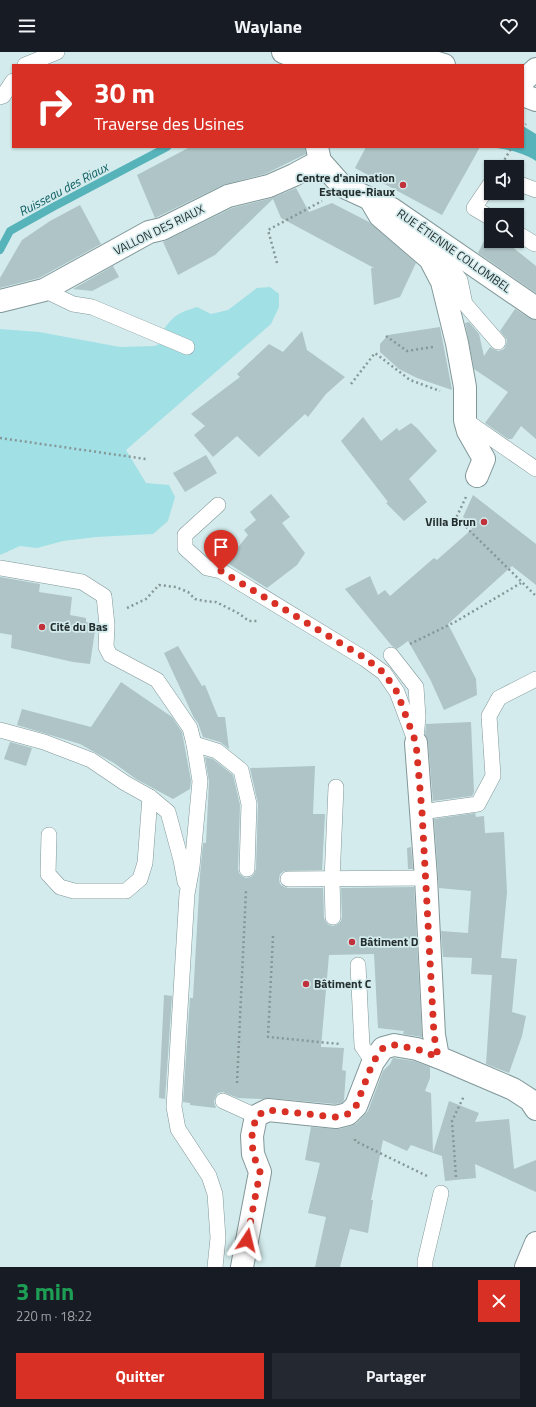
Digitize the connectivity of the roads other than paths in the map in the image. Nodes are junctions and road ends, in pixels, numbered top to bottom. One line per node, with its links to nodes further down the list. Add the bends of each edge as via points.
1 (57, 52): 4 (lane)
2 (283, 52): 3 (street)
3 (307, 62): 5 (street, via 367,53 418,56)
4 (27, 64)
5 (441, 64)
6 (536, 69): 7 (street)
7 (524, 80)
8 (12, 82): 10 (lane)
9 (524, 95): 11 (street)
10 (0, 97)
11 (536, 100)
12 (318, 154): 16 (street, RUE ÉTIENNE COLLOMBEL, via 342,186); 21 (street, VALLON DES RIAUX, via 294,175 269,186 228,196 162,229 150,232)
13 (524, 186): 14 (lane)
14 (536, 190)
15 (484, 193): 17 (lane, via 474,208)
16 (370, 199): 20 (street, via 380,216); 23 (street, RUE ÉTIENNE COLLOMBEL, via 392,209)
17 (484, 214)
18 (524, 237): 19 (lane)
19 (535, 244)
20 (430, 259): 24 (lane, via 449,266 460,280 465,304); 26 (street, via 442,282 457,344 465,387)
21 (44, 290): 22 (street, VALLON DES RIAUX); 25 (lane, via 73,304 92,307)
22 (0, 301)
23 (536, 308)
24 (498, 342)
25 (188, 347)
26 (465, 420): 27 (lane); 28 (street, via 468,431 484,459)
27 (536, 469)
28 (477, 476)
29 (218, 505): 34 (lane, via 185,535 185,548 207,568 221,571 365,658 384,673 397,692)
30 (0, 568): 35 (lane, via 82,582 104,596 106,647 110,655 157,680 190,728)
31 (391, 655): 34 (lane, via 416,687)
32 (536, 679): 38 (lane, via 499,698 489,716 493,776 478,804)
33 (0, 730): 37 (lane, via 44,742 91,760)
34 (416, 743): 38 (street)
35 (194, 744): 40 (lane, via 217,751 241,770 249,804); 44 (lane, via 200,781)
36 (336, 787): 43 (lane)
37 (150, 797): 39 (lane, via 145,863 140,879 126,891 74,891 60,887 48,874); 44 (lane, via 168,812 182,860)
38 (422, 812): 41 (street)
39 (49, 835)
40 (247, 869)
41 (426, 878): 43 (lane); 47 (street, via 434,1035)
42 (288, 879): 43 (lane)
43 (332, 880): 45 (lane)
44 (187, 894): 54 (lane, via 174,1107 178,1129 209,1176 215,1194 218,1238)
45 (333, 917)
46 (358, 965): 48 (lane, via 362,1046)
47 (438, 1057): 48 (street, via 417,1049 394,1045 383,1048); 50 (street, via 513,1089 530,1100)
48 (373, 1062): 51 (street, via 356,1106 348,1114 336,1117 268,1110)
49 (230, 1104): 51 (lane)
50 (536, 1109)
51 (256, 1116): 55 (street, via 252,1148 260,1172)
52 (441, 1193): 56 (lane)
53 (536, 1243): 57 (street)
54 (215, 1267)
55 (242, 1267)
56 (425, 1267)
57 (526, 1267)

